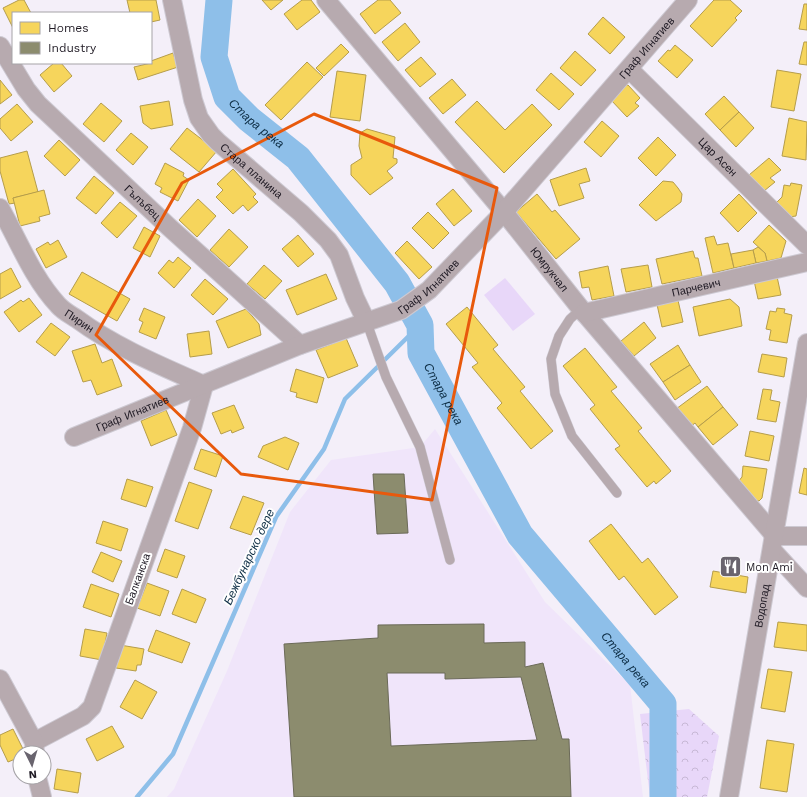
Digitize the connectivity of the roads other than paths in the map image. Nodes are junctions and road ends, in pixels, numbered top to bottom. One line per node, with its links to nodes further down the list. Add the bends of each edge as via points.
1 (172, 0): 11 (street, Стара планина, via 199,118 218,142 301,213 328,240 339,255)
2 (326, 0): 7 (street, Юмрукчал)
3 (688, 0): 5 (street, Граф Игнатиев)
4 (0, 46): 13 (street, Гълъбец, via 38,104)
5 (629, 69): 7 (street, Граф Игнатиев); 8 (street, Цар Асен)
6 (0, 208): 14 (street, Пирин, via 35,276 59,306 90,328)
7 (504, 212): 10 (street, Юмрукчал); 11 (street, Граф Игнатиев, via 429,290 401,310)
8 (807, 245)
9 (807, 262): 10 (street, Парчевич)
10 (583, 311): 16 (lane, via 570,319 559,336 551,359 556,394 572,436); 18 (street, Юмрукчал)
11 (367, 323): 13 (street, Граф Игнатиев); 19 (lane, via 386,377 420,447)
12 (807, 343): 18 (street, Водопад)
13 (300, 345): 14 (street, Граф Игнатиев)
14 (204, 385): 15 (street, Граф Игнатиев); 23 (street, Балканска, via 192,428 92,707 83,716)
15 (74, 437)
16 (617, 493)
17 (807, 536): 18 (street)
18 (774, 543): 20 (street, Юмрукчал); 26 (street, Водопад)
19 (450, 560)
20 (807, 588)
21 (0, 679): 22 (street)
22 (33, 745)
23 (37, 745)
24 (39, 785): 25 (street)
25 (42, 797)
26 (729, 797)

